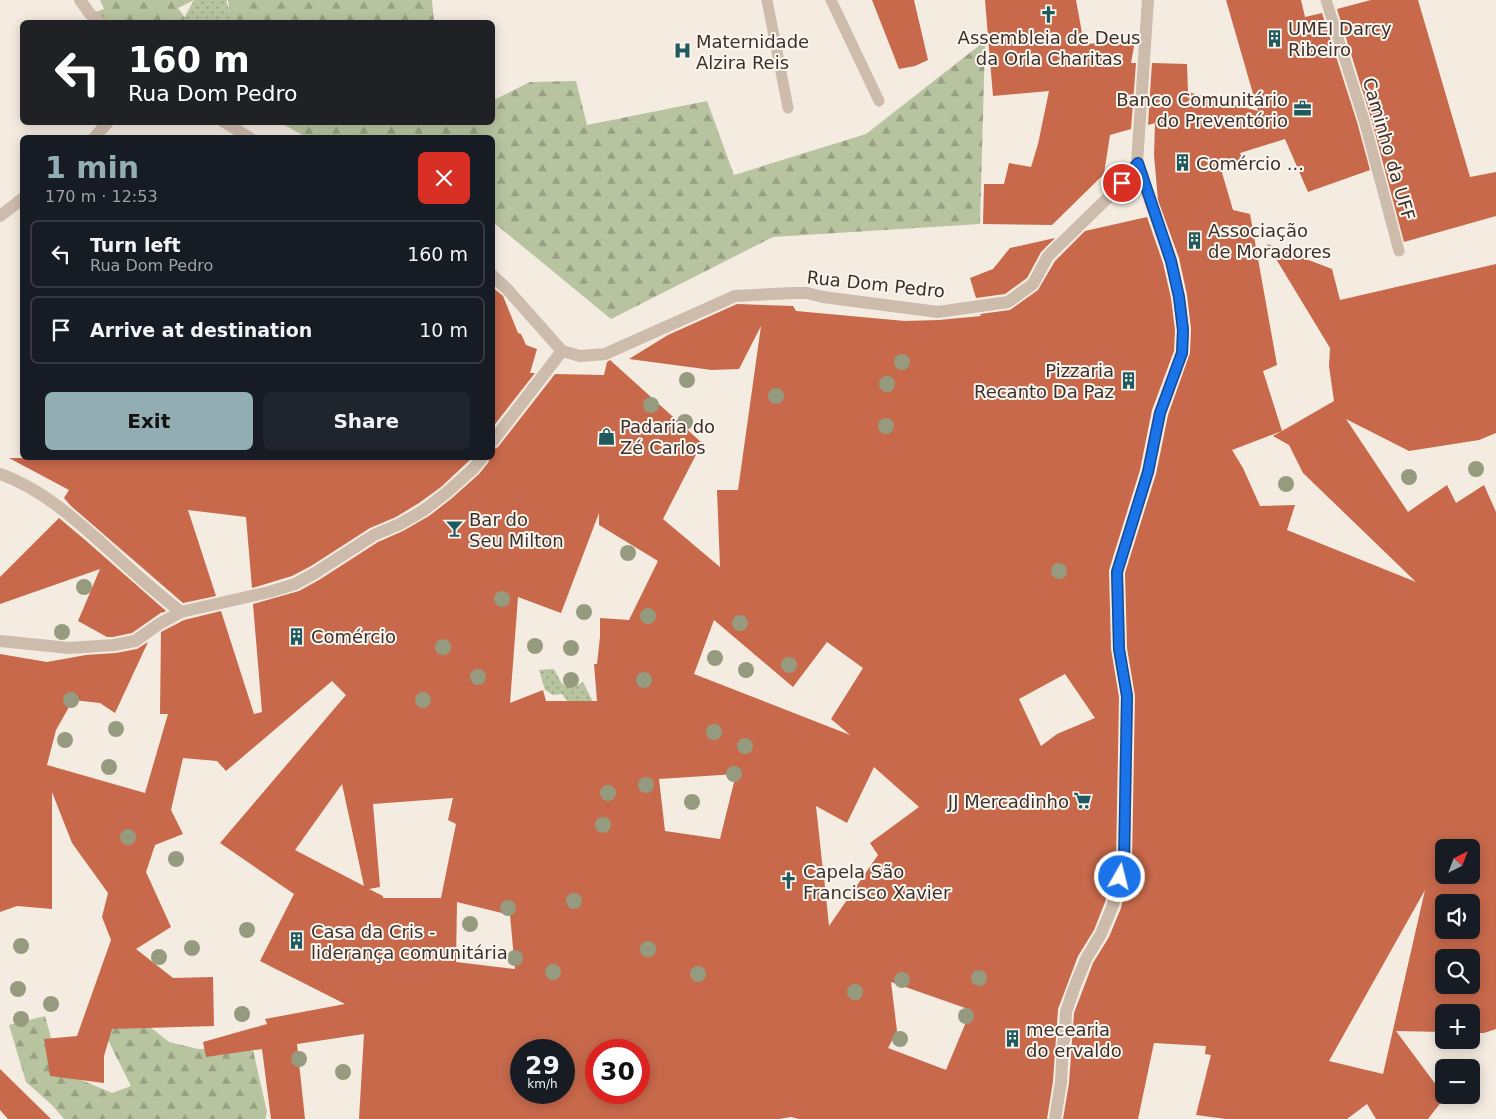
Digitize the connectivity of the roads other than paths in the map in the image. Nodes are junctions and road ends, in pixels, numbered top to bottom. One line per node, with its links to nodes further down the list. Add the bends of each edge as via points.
1 (80, 0): 6 (street)
2 (767, 0): 8 (lane)
3 (831, 0): 7 (lane)
4 (1148, 0): 13 (street)
5 (1326, 0): 16 (lane, Caminho da UFF, via 1364,120)
6 (98, 20)
7 (879, 101)
8 (788, 108)
9 (105, 125): 11 (street)
10 (229, 125): 12 (street)
11 (97, 135)
12 (245, 135)
13 (1138, 163): 18 (street, Rua Dom Pedro, via 1048,256 1033,284 1008,302 938,312 807,293 735,296 605,354 580,356); 24 (street, via 1171,261 1183,330 1182,353 1160,413 1148,472 1117,572 1119,649 1127,696 1124,863 1113,905 1083,966 1066,1012)
14 (20, 201): 15 (street)
15 (0, 216)
16 (1399, 251)
17 (495, 278): 18 (street)
18 (562, 351): 19 (street)
19 (497, 431)
20 (480, 460): 22 (street, via 424,510 374,535 295,584)
21 (0, 474): 22 (street, via 43,496 84,527)
22 (181, 612): 23 (street, via 135,641 114,645 69,648)
23 (0, 641)
24 (1055, 1119)

